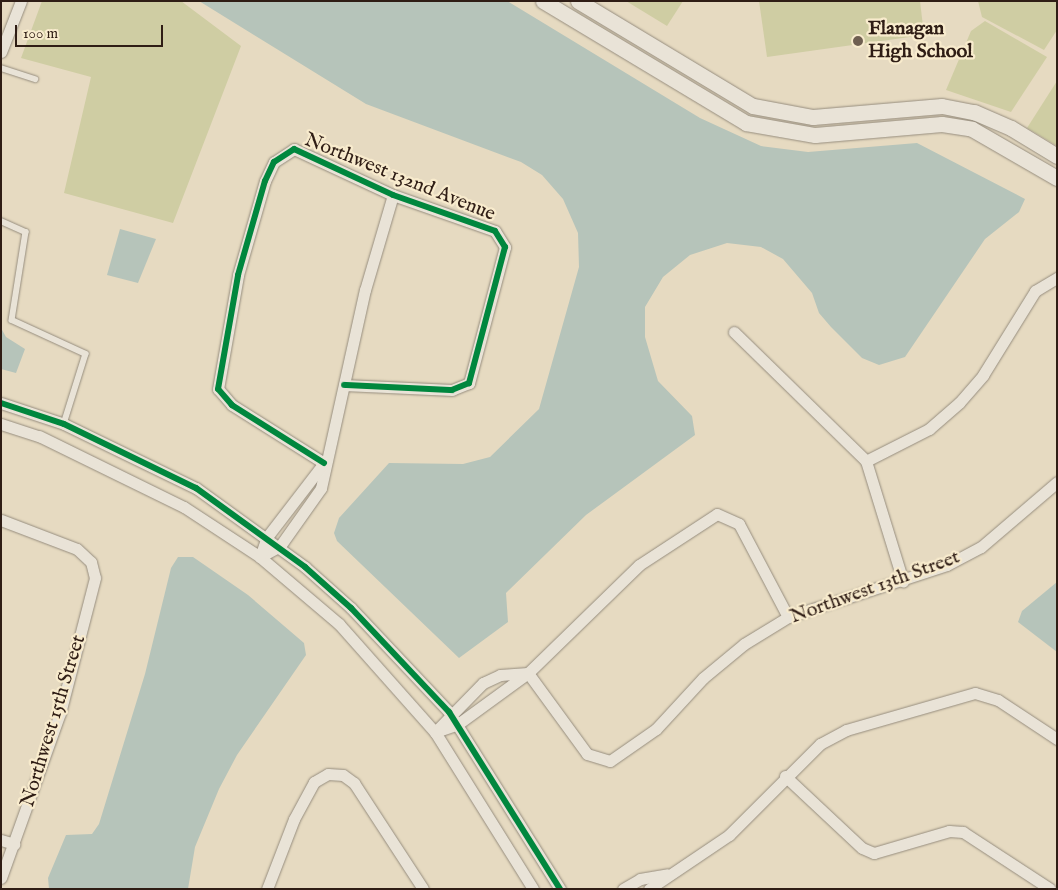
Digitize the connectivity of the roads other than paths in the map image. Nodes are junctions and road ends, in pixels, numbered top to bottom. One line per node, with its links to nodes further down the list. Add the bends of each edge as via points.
1 (21, 1): 5 (street)
2 (543, 1): 4 (street)
3 (578, 1): 8 (street, via 753,106 813,117 942,106 974,112 1011,128)
4 (564, 8): 9 (street, via 746,122 815,135 934,124 972,129)
5 (1, 52)
6 (1, 68): 7 (lane)
7 (35, 79)
8 (1057, 156)
9 (1057, 178)
10 (394, 195): 14 (street, via 365,290); 14 (street, Northwest 132nd Avenue, via 481,225 502,238 506,258 469,383 452,390); 19 (street, Northwest 132nd Avenue, via 306,152 284,152 274,162 265,181 238,275 218,389 232,405)
11 (1, 221): 17 (lane, via 26,232 12,320 86,354)
12 (1056, 278): 18 (street, via 1035,291 983,375 959,403 929,429)
13 (734, 332): 18 (street)
14 (344, 385): 19 (street)
15 (1, 403): 17 (street)
16 (1, 424): 24 (street, via 108,468 184,506)
17 (64, 424): 22 (street, via 196,488)
18 (866, 461): 25 (street)
19 (324, 463): 22 (street); 23 (street, via 321,488)
20 (1057, 482): 25 (street, Northwest 13th Street, via 980,547)
21 (1, 520): 34 (street, Northwest 15th Street, via 77,549 91,562 95,578 60,712)
22 (267, 537): 23 (street); 24 (street)
23 (280, 546): 24 (street); 28 (street, via 351,608)
24 (260, 557): 30 (street, via 339,624)
25 (903, 581): 26 (street, Northwest 13th Street, via 842,596)
26 (788, 617): 27 (street, Northwest 13th Street, via 744,644 703,678 639,743 610,760 598,761 587,754); 27 (street, via 744,532 724,515 704,520 639,565)
27 (528, 672): 28 (street, via 492,678); 29 (street)
28 (449, 712): 29 (street); 30 (street)
29 (458, 724): 30 (street); 40 (street)
30 (436, 732): 39 (street)
31 (1057, 739): 32 (street, via 986,695 907,710 846,730 820,744)
32 (785, 776): 35 (street, via 729,835); 43 (street, via 862,848 874,853 949,831 962,832)
33 (1, 840): 34 (street)
34 (14, 844): 36 (street, Northwest 15th Street)
35 (671, 874): 41 (street, via 640,879); 42 (street)
36 (1, 878)
37 (267, 889): 38 (street, via 294,819 314,782 328,774 343,775 354,782)
38 (424, 889)
39 (532, 889)
40 (560, 889)
41 (623, 889)
42 (649, 889)
43 (1050, 889)

